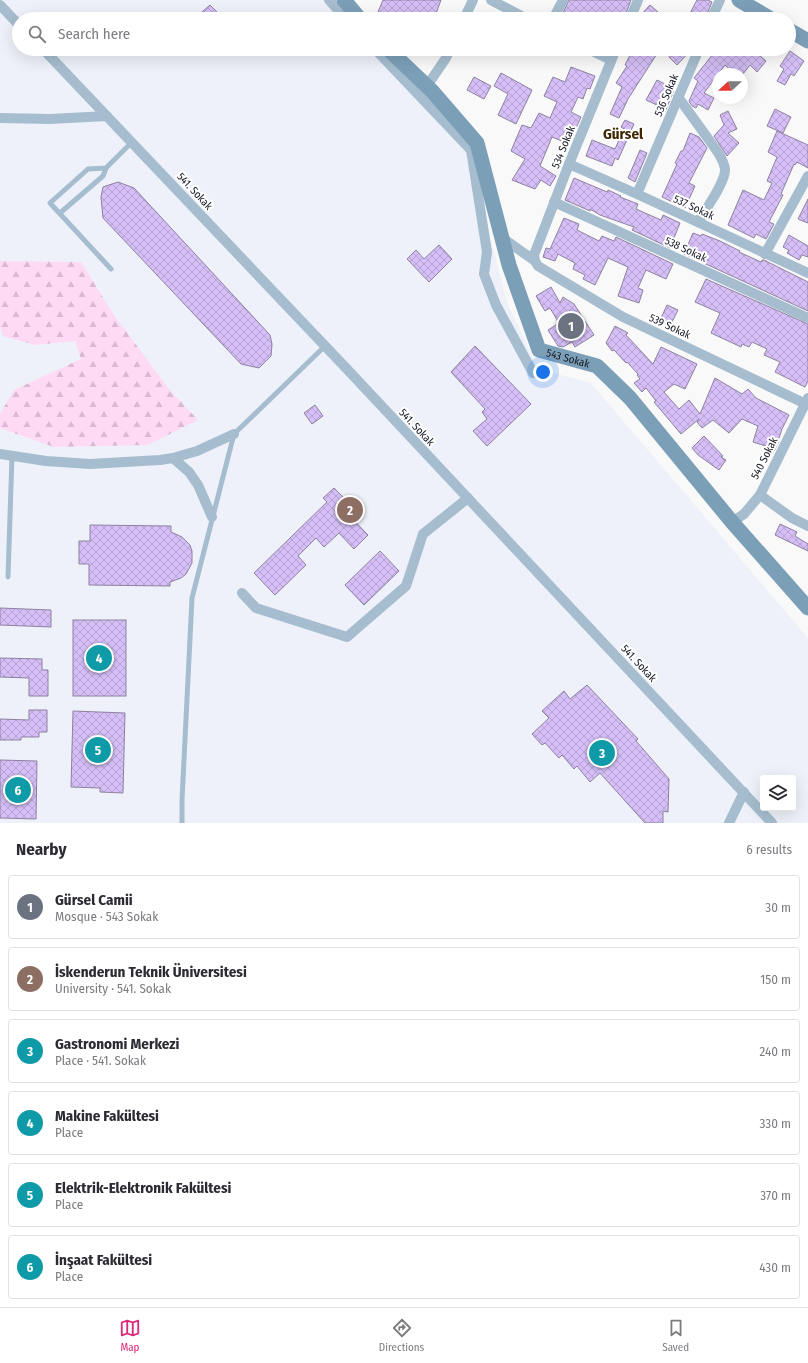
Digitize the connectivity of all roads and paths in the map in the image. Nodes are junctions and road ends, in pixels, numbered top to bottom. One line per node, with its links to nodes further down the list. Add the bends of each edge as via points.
1 (328, 0): 10 (street)
2 (344, 0): 11 (street)
3 (473, 0): 12 (street)
4 (491, 0): 13 (street)
5 (563, 0): 14 (street)
6 (638, 0): 15 (street)
7 (720, 0): 16 (street)
8 (750, 2): 17 (street)
9 (0, 5): 18 (street)
10 (339, 12)
11 (354, 12)
12 (467, 12)
13 (514, 12)
14 (557, 12)
15 (633, 12)
16 (714, 12)
17 (762, 12)
18 (12, 17)
19 (796, 34): 20 (street)
20 (808, 41)
21 (50, 56): 31 (street, 541. Sokak)
22 (382, 56): 48 (street, via 471,150 488,252 484,274 496,306 526,361 533,373)
23 (395, 56): 29 (street, 543 Sokak)
24 (447, 56): 29 (street)
25 (603, 56): 28 (street)
26 (613, 56): 28 (street, 534 Sokak)
27 (696, 56): 30 (street, 536 Sokak)
28 (611, 60): 34 (street, 534 Sokak)
29 (426, 86): 41 (street, 543 Sokak, via 477,143)
30 (678, 97): 37 (street, 536 Sokak); 40 (street, via 717,151 725,169 724,179)
31 (108, 116): 32 (street); 33 (street, 541. Sokak)
32 (0, 118)
33 (132, 142): 35 (lane); 47 (street, 541. Sokak)
34 (569, 164): 37 (street, 537 Sokak); 38 (street, 534 Sokak)
35 (106, 168): 39 (lane, via 103,176); 39 (lane, via 88,169 50,203)
36 (808, 176): 42 (street)
37 (637, 194): 40 (street, 537 Sokak)
38 (554, 202): 43 (street, 534 Sokak); 46 (street, 538 Sokak)
39 (60, 213): 44 (lane)
40 (698, 222): 42 (street, 537 Sokak)
41 (502, 237): 43 (street, 539 Sokak); 57 (street, 543 Sokak, via 509,265 539,350 597,366 630,398)
42 (765, 254): 45 (street, 537 Sokak)
43 (534, 258): 49 (street, 539 Sokak, via 538,266 623,317)
44 (111, 269)
45 (808, 273)
46 (808, 318)
47 (325, 346): 50 (lane); 55 (street, 541. Sokak)
48 (540, 374)
49 (807, 402): 54 (street, 540 Sokak)
50 (234, 434): 53 (street); 56 (lane)
51 (0, 454): 52 (street)
52 (12, 456): 53 (street, via 90,464); 59 (lane)
53 (173, 458): 56 (street, via 189,472 198,485)
54 (760, 495): 57 (street, 540 Sokak, via 744,514); 58 (street)
55 (468, 498): 60 (street, via 422,534 406,586 346,637 256,608); 62 (street, 541. Sokak)
56 (212, 517): 63 (lane, via 192,598)
57 (732, 522): 61 (street, 543 Sokak)
58 (808, 526)
59 (8, 577)
60 (242, 593)
61 (808, 608)
62 (744, 792): 64 (street); 65 (street, 541. Sokak)
63 (182, 823)
64 (729, 823)
65 (772, 823)

